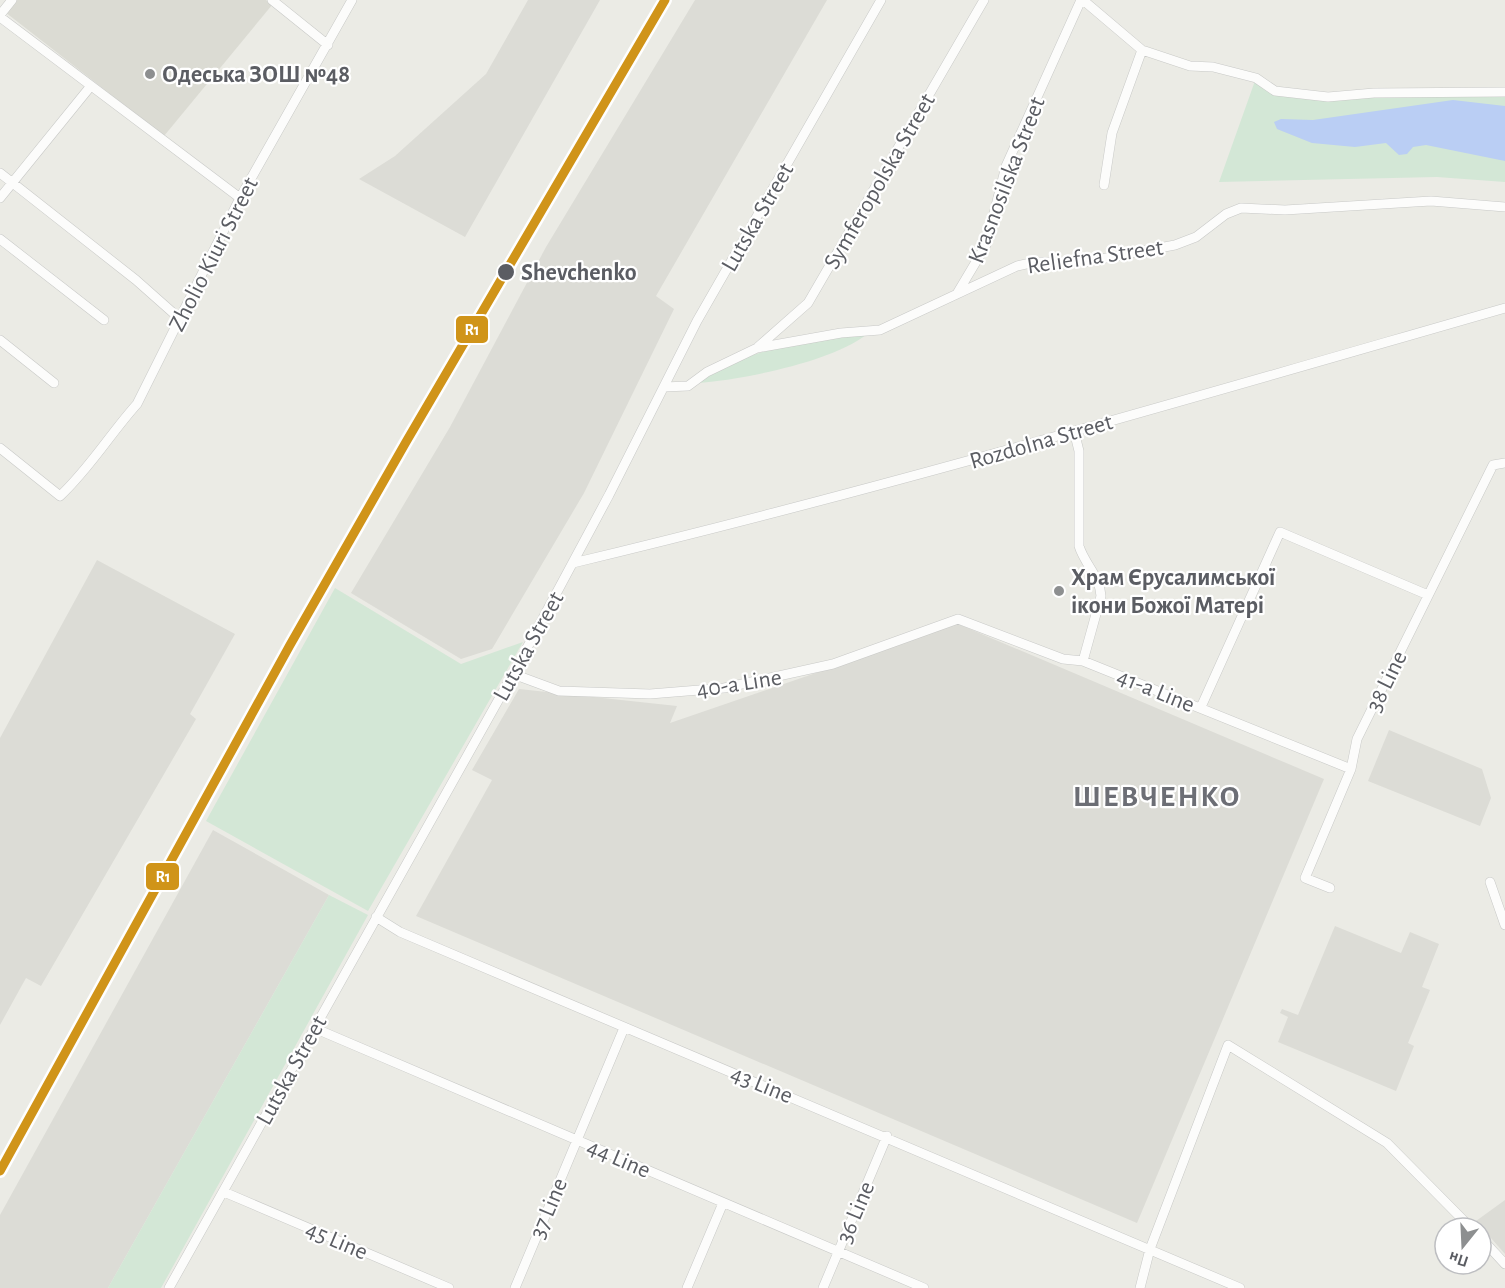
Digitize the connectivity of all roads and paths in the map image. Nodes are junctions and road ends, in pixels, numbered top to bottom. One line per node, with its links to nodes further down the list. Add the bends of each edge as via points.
1 (12, 0): 7 (street)
2 (272, 0): 8 (street)
3 (352, 0): 8 (street, Zholio Kiuri Street)
4 (880, 0): 26 (street, Lutska Street, via 697,321)
5 (984, 0): 24 (street, Symferopolska Street, via 808,303)
6 (1082, 0): 9 (street); 19 (street, Krasnosilska Street, via 1006,166 986,245)
7 (0, 16): 10 (street)
8 (328, 45): 16 (street, Zholio Kiuri Street)
9 (1142, 50): 11 (street, via 1190,66 1213,67 1256,78 1275,91 1328,97); 14 (street, via 1112,133)
10 (90, 87): 13 (street); 16 (street)
11 (1505, 92)
12 (0, 173): 13 (street)
13 (12, 183): 15 (street); 21 (street)
14 (1104, 185)
15 (0, 198)
16 (240, 198): 21 (street, Zholio Kiuri Street)
17 (1505, 207): 19 (street, Reliefna Street, via 1431,201 1285,210 1241,208 1226,214 1196,237 1175,245 1085,262 1035,262 1017,266)
18 (0, 239): 22 (street)
19 (958, 293): 24 (street, Reliefna Street, via 880,330)
20 (1505, 308): 27 (street, Rozdolna Street)
21 (180, 319): 28 (street, Zholio Kiuri Street, via 137,404 111,432 89,467 60,496)
22 (104, 320)
23 (0, 340): 25 (street)
24 (758, 348): 26 (street, Reliefna Street, via 707,372 688,386)
25 (54, 383)
26 (664, 387): 30 (street, Lutska Street)
27 (1074, 431): 30 (street, Rozdolna Street, via 733,525); 33 (street, via 1079,451 1079,546 1101,588)
28 (0, 448)
29 (1505, 463): 31 (street, 38 Line, via 1493,465)
30 (573, 563): 34 (street, Lutska Street)
31 (1428, 595): 35 (street, via 1280,532); 36 (street, 38 Line, via 1357,739)
32 (958, 619): 33 (street, 41-a Line, via 1063,659); 34 (street, 40-a Line, via 833,664 724,688 650,694 559,691)
33 (1083, 661): 35 (street, 41-a Line)
34 (513, 674): 39 (street, Lutska Street)
35 (1201, 707): 36 (street, 41-a Line)
36 (1351, 769): 38 (street, 38 Line, via 1305,878)
37 (1490, 882): 40 (street)
38 (1330, 888)
39 (376, 917): 41 (street, Lutska Street); 42 (street, 43 Line, via 400,932)
40 (1505, 925)
41 (314, 1028): 44 (street, 44 Line); 45 (street, Lutska Street)
42 (624, 1028): 43 (street, 43 Line); 44 (street, 37 Line)
43 (887, 1136): 48 (street, 43 Line); 50 (street, 36 Line)
44 (577, 1140): 46 (street, 44 Line); 54 (street, 37 Line)
45 (224, 1192): 52 (street, Lutska Street); 53 (street, 45 Line)
46 (723, 1203): 50 (street, 44 Line); 55 (street)
47 (1459, 1216): 48 (street, via 1387,1143 1228,1045)
48 (1149, 1249): 58 (street); 59 (street, 43 Line)
49 (1493, 1250): 51 (street)
50 (838, 1252): 56 (street, 36 Line); 57 (street, 44 Line)
51 (1505, 1263)
52 (169, 1288)
53 (449, 1288)
54 (514, 1288)
55 (687, 1288)
56 (823, 1288)
57 (924, 1288)
58 (1140, 1288)
59 (1240, 1288)

